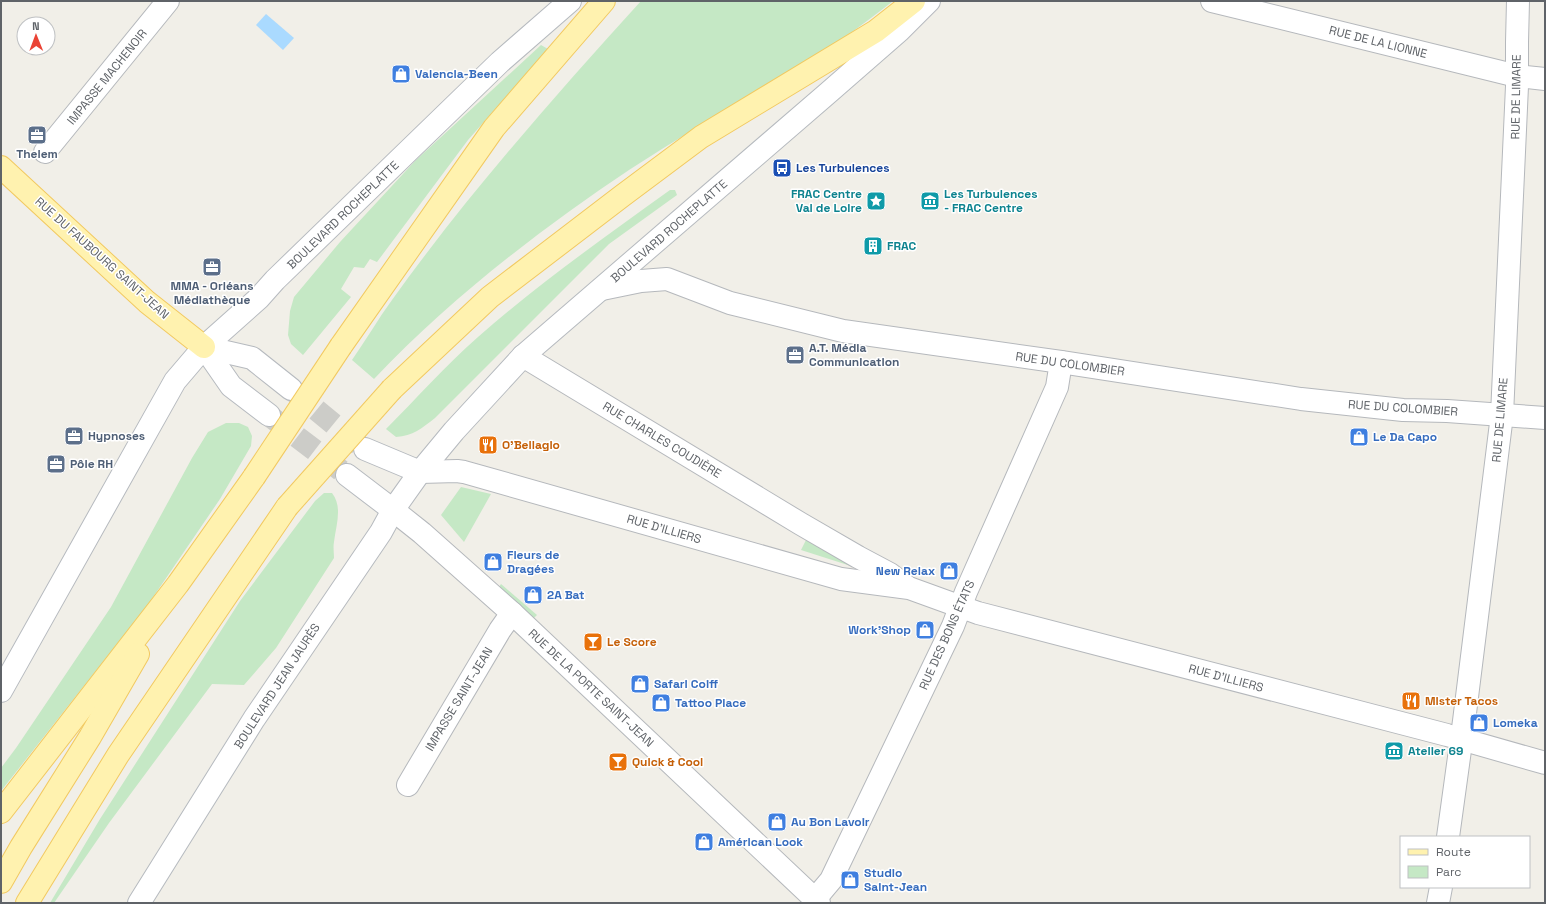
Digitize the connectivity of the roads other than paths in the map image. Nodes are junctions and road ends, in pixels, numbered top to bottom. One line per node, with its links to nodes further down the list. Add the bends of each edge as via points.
1 (168, 1): 10 (street, IMPASSE MACHENOIR)
2 (570, 1): 13 (street, BOULEVARD ROCHEPLATTE, via 500,62 274,280 259,298)
3 (604, 1): 25 (main road, bridge, via 494,128)
4 (914, 1): 38 (main road, bridge, via 876,31 701,137 664,164 490,297 392,389 287,508 118,755)
5 (929, 1): 12 (street, BOULEVARD ROCHEPLATTE, via 899,31)
6 (1212, 1): 8 (street, RUE DE LA LIONNE)
7 (1518, 1): 8 (street, RUE DE LIMARE)
8 (1518, 76): 9 (street, RUE DE LA LIONNE); 18 (street, RUE DE LIMARE)
9 (1545, 79)
10 (42, 156)
11 (1, 167): 13 (main road, RUE DU FAUBOURG SAINT-JEAN, via 147,302)
12 (602, 289): 14 (street, BOULEVARD ROCHEPLATTE); 15 (street, RUE DU COLOMBIER, via 667,279 730,303 843,331)
13 (204, 347): 16 (street, RUE DU FAUBOURG SAINT-JEAN, via 252,358); 17 (street, RUE DU FAUBOURG SAINT-JEAN, via 231,386); 29 (street, via 175,381)
14 (524, 356): 21 (street, BOULEVARD ROCHEPLATTE, via 454,431); 24 (street, RUE CHARLES COUDIÈRE)
15 (1061, 362): 18 (street, RUE DU COLOMBIER, via 1301,400 1403,410); 27 (street, RUE DES BONS ÉTATS, via 1056,387)
16 (291, 389)
17 (269, 415)
18 (1502, 415): 19 (street, RUE DU COLOMBIER); 30 (street, RUE DE LIMARE)
19 (1545, 418)
20 (365, 449): 21 (street)
21 (420, 472): 23 (street, BOULEVARD JEAN JAURÈS); 26 (street, RUE D'ILLIERS, via 464,472 841,579)
22 (347, 475): 23 (street)
23 (393, 510): 28 (street, RUE DE LA PORTE SAINT-JEAN); 39 (street, BOULEVARD JEAN JAURÈS, via 381,532 254,719)
24 (801, 524): 26 (street, RUE D'ILLIERS, via 890,574)
25 (178, 584): 33 (main road); 35 (main road, via 90,737)
26 (909, 588): 27 (street, RUE D'ILLIERS)
27 (960, 607): 30 (street, RUE D'ILLIERS); 37 (street, RUE DES BONS ÉTATS, via 831,880)
28 (512, 613): 32 (street, IMPASSE SAINT-JEAN); 37 (street, RUE DE LA PORTE SAINT-JEAN)
29 (1, 691)
30 (1462, 739): 31 (street, RUE D'ILLIERS); 34 (street, RUE DE LIMARE)
31 (1545, 763)
32 (408, 785)
33 (1, 812)
34 (1448, 836)
35 (1, 882)
36 (1441, 888): 40 (street)
37 (817, 901)
38 (27, 903)
39 (139, 903)
40 (1438, 903)

